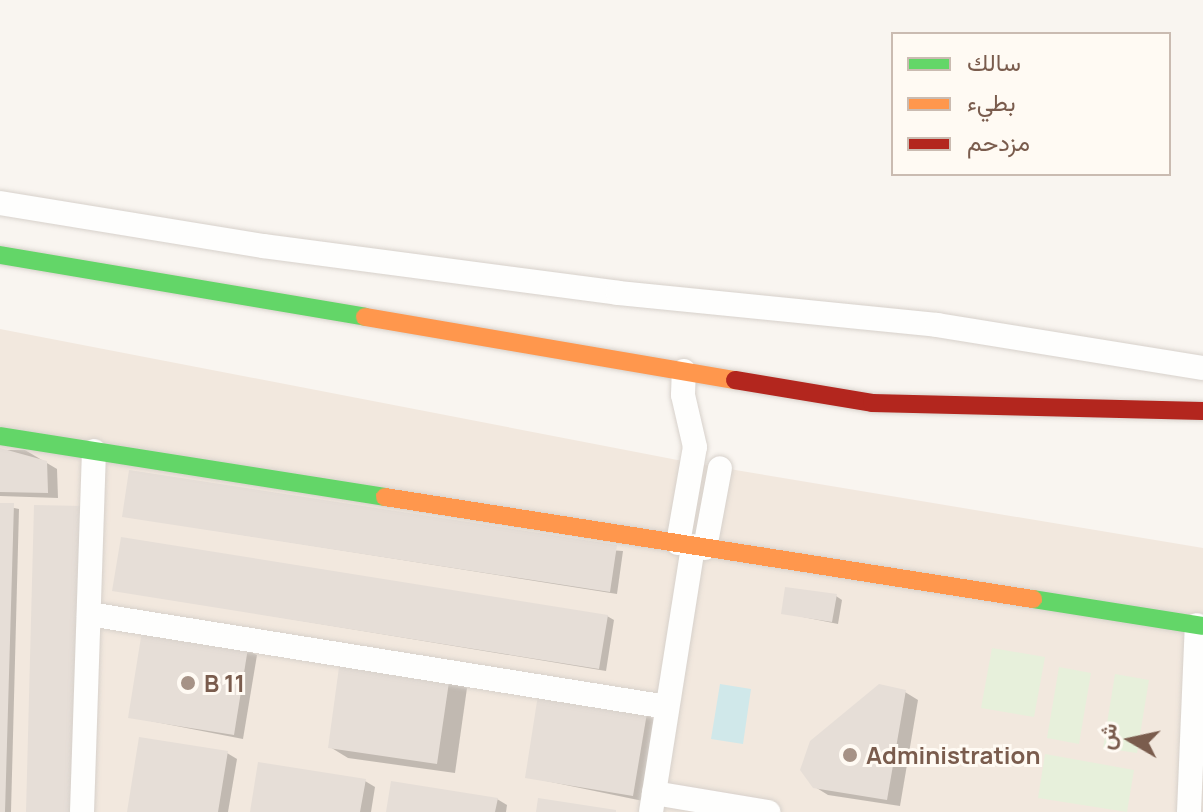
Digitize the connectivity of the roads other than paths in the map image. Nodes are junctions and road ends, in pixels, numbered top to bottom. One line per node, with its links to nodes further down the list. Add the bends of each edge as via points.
1 (0, 203): 3 (street, via 263,246 602,291 937,325)
2 (0, 255): 4 (street)
3 (1203, 368)
4 (684, 371): 5 (street, via 913,407); 9 (street, via 683,395 695,447)
5 (1203, 411)
6 (0, 436): 7 (street)
7 (94, 451): 9 (street); 10 (street)
8 (720, 468): 9 (street)
9 (692, 546): 11 (street); 12 (street)
10 (89, 614): 12 (street); 14 (street)
11 (1200, 626): 16 (street)
12 (667, 707): 13 (street)
13 (652, 803): 15 (street)
14 (82, 812)
15 (768, 812)
16 (1189, 812)

